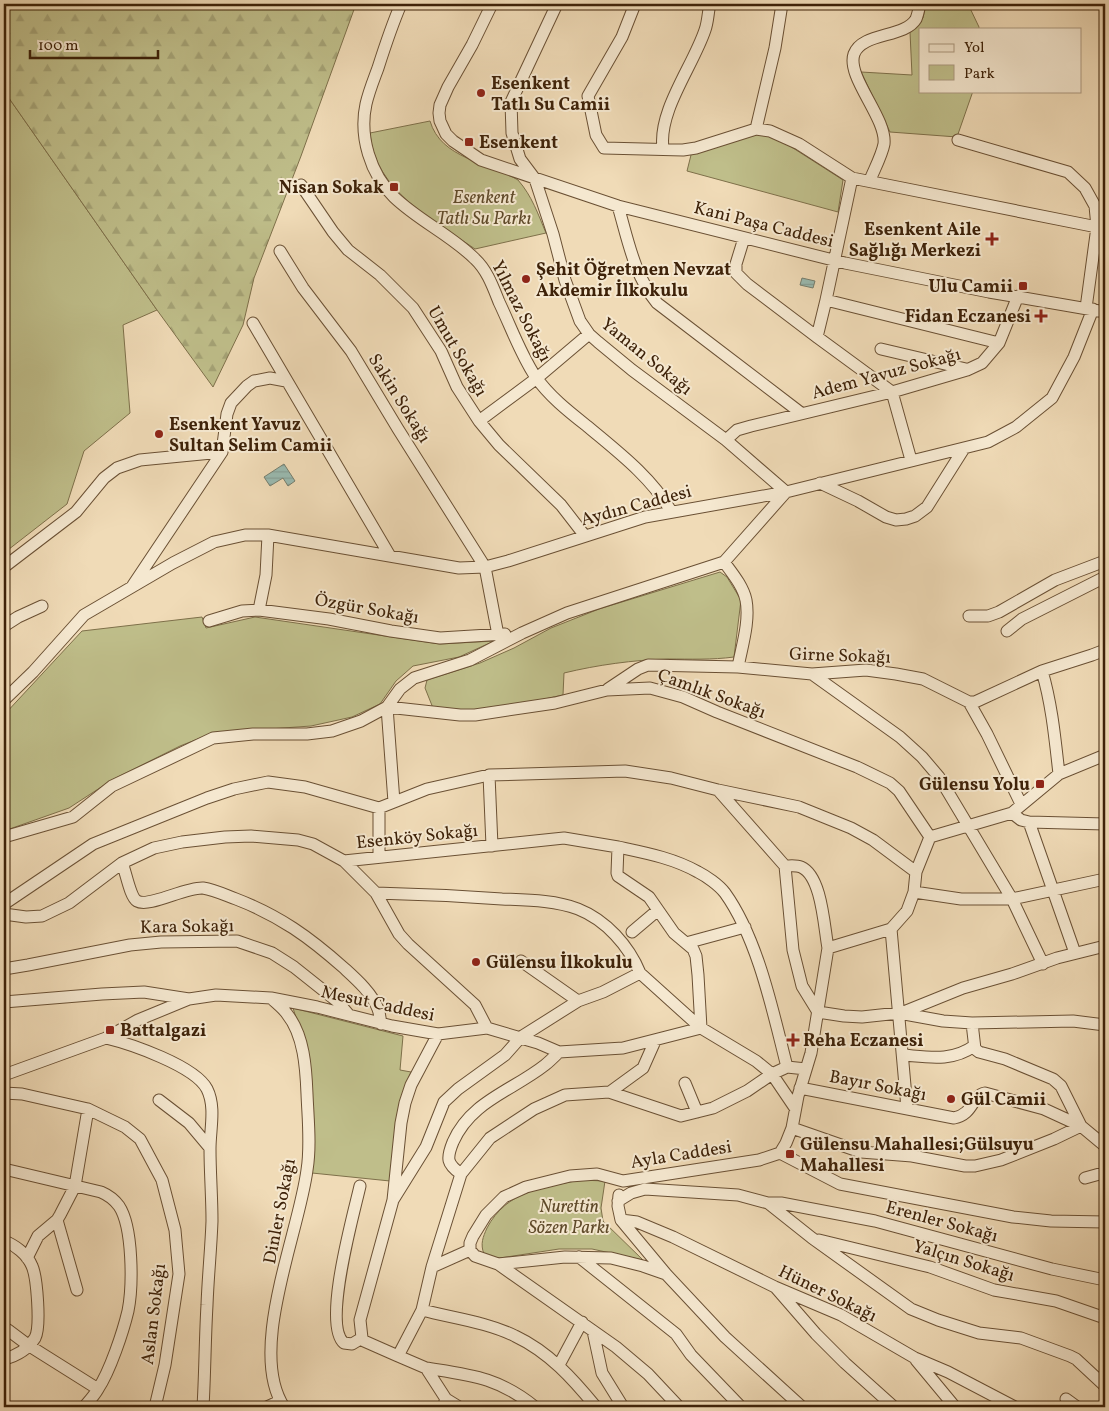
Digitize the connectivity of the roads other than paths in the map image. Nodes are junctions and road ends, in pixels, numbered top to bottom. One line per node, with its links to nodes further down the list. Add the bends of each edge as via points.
1 (401, 4): 30 (street, Yılmaz Sokağı, via 366,104 364,129 372,164 394,197 480,265 488,276 519,348)
2 (492, 4): 12 (street, via 440,104 440,121 453,141 481,160)
3 (558, 4): 12 (street, Yaman Sokağı, via 511,102 512,133 520,159)
4 (635, 4): 10 (street, via 622,37 588,96 596,135 604,148)
5 (710, 4): 10 (street, via 706,29 665,119 661,139)
6 (782, 4): 8 (street)
7 (920, 4): 13 (street, via 916,20 860,44 854,54 853,66 881,128 884,144)
8 (756, 129): 10 (street, via 696,148); 11 (street, via 770,131 799,144)
9 (958, 140): 16 (street, Aydın Caddesi, via 1068,172 1085,188)
10 (663, 148)
11 (852, 178): 13 (street); 19 (street)
12 (535, 179): 15 (street, Kani Paşa Caddesi); 25 (street, Yaman Sokağı, via 565,280 580,321)
13 (870, 180): 16 (street)
14 (301, 184): 34 (street, Umut Sokağı, via 348,250 380,275 413,308)
15 (618, 206): 17 (street, Kani Paşa Caddesi); 33 (street, via 635,266 657,303)
16 (1101, 226): 22 (street, Aydın Caddesi)
17 (744, 238): 19 (street, Kani Paşa Caddesi); 26 (street, via 736,273)
18 (280, 250): 48 (street, Sakin Sokağı, via 303,288 351,350)
19 (834, 260): 20 (street, Kani Paşa Caddesi); 21 (street)
20 (1018, 296): 22 (street, Kani Paşa Caddesi); 27 (street, Adem Yavuz Sokağı)
21 (826, 300): 26 (street); 27 (street)
22 (1090, 308): 23 (street, Kani Paşa Caddesi); 36 (street, Aydın Caddesi, via 1074,357 1052,398 1016,427 988,442)
23 (1105, 312)
24 (253, 323): 31 (street)
25 (589, 334): 30 (street); 35 (street, Yaman Sokağı)
26 (817, 337): 32 (street)
27 (999, 343): 29 (street, Adem Yavuz Sokağı, via 982,363)
28 (881, 349): 29 (street)
29 (967, 370): 32 (street, Adem Yavuz Sokağı)
30 (537, 378): 34 (street); 41 (street, Yılmaz Sokağı, via 566,410 620,453 651,483)
31 (286, 382): 37 (street, via 261,379 238,394 227,414); 44 (street)
32 (892, 392): 33 (street, Adem Yavuz Sokağı); 38 (street)
33 (801, 413): 35 (street, Adem Yavuz Sokağı, via 737,430)
34 (479, 421): 43 (street, Umut Sokağı, via 561,506)
35 (726, 440): 40 (street, Yaman Sokağı)
36 (963, 450): 38 (street, Aydın Caddesi); 39 (street, via 927,507 906,519 886,517)
37 (222, 452): 47 (street, via 140,460 117,468 104,478 76,512); 50 (street)
38 (911, 460): 39 (street, Aydın Caddesi)
39 (820, 483): 40 (street, Aydın Caddesi)
40 (786, 492): 41 (street, Aydın Caddesi); 46 (street)
41 (671, 512): 43 (street, Aydın Caddesi)
42 (268, 535): 44 (street, Aydın Caddesi); 50 (street, Aydın Caddesi, via 245,534 214,542); 52 (street, via 266,575)
43 (585, 536): 48 (street, Aydın Caddesi)
44 (390, 556): 48 (street, Aydın Caddesi, via 459,568)
45 (1105, 561): 53 (street, via 1055,580 999,612)
46 (724, 562): 57 (street, via 567,613); 60 (street, via 746,599 747,614)
47 (4, 567)
48 (485, 567): 58 (street)
49 (1105, 577): 56 (street)
50 (130, 589): 64 (street, Aydın Caddesi, via 84,615)
51 (42, 606): 55 (street)
52 (259, 610): 54 (street, Özgür Sokağı, via 242,611); 58 (street, Özgür Sokağı, via 440,638)
53 (970, 616)
54 (209, 621)
55 (4, 626)
56 (1007, 631)
57 (522, 633): 58 (street, Özgür Sokağı); 66 (street, via 470,660 407,682)
58 (498, 635)
59 (1105, 650): 61 (street)
60 (738, 667): 62 (street, Girne Sokağı); 63 (street, Girne Sokağı, via 648,665)
61 (1042, 671): 65 (street); 68 (street, via 1050,697)
62 (812, 674): 65 (street, Girne Sokağı, via 866,670 896,674 923,679); 77 (street, via 886,726 922,757 943,782)
63 (607, 690): 66 (street, Çamlık Sokağı, via 555,703 475,715); 79 (street, Çamlık Sokağı, via 650,688 683,697 857,767 894,785)
64 (4, 700)
65 (969, 702): 72 (street)
66 (387, 707): 71 (street); 78 (street, via 332,731 213,738 112,786 73,817)
67 (1105, 756): 68 (street)
68 (1059, 774): 72 (street)
69 (489, 775): 70 (street, via 626,771); 71 (street, via 427,790); 80 (street)
70 (718, 790): 85 (street); 86 (street, via 799,807 851,828)
71 (394, 802): 73 (street)
72 (1022, 804): 74 (street)
73 (380, 808): 82 (street); 92 (street, via 288,784 262,782 234,789 92,844)
74 (1012, 813): 75 (street); 77 (street)
75 (1029, 822): 76 (street); 88 (street)
76 (1105, 824)
77 (969, 825): 79 (street); 91 (street)
78 (4, 837)
79 (930, 837): 86 (street)
80 (492, 846): 81 (street, Esenköy Sokağı, via 564,838); 82 (street, Esenköy Sokağı)
81 (618, 847): 93 (street, via 616,873 649,897); 95 (street, Esenköy Sokağı, via 662,857 699,872 725,893)
82 (379, 858): 83 (street, Esenköy Sokağı)
83 (344, 861): 84 (street, Esenköy Sokağı, via 306,841 242,836 204,838 157,847); 89 (street)
84 (122, 863): 94 (street, Esenköy Sokağı, via 69,904 42,916); 114 (street, via 130,891 138,902 150,902 187,889 204,888 259,908 293,927 368,992 378,1009)
85 (785, 866): 100 (street, via 799,866 817,885); 110 (street, via 793,950 802,986)
86 (916, 872): 90 (street)
87 (1105, 879): 88 (street)
88 (1054, 890): 91 (street); 101 (street)
89 (376, 892): 105 (street, via 516,900 579,909 621,940); 116 (street, via 399,934 475,1005)
90 (914, 892): 91 (street, via 961,899); 96 (street, via 906,911)
91 (1012, 899): 103 (street)
92 (4, 904)
93 (658, 910): 97 (street); 98 (street, via 674,933)
94 (4, 914)
95 (746, 927): 98 (street); 125 (street, Esenköy Sokağı, via 772,1006)
96 (891, 929): 100 (street); 111 (street)
97 (632, 932)
98 (686, 943): 117 (street, via 696,956)
99 (1105, 946): 101 (street)
100 (828, 948): 110 (street)
101 (1075, 953): 103 (street)
102 (521, 961): 108 (street)
103 (1043, 964): 111 (street, via 964,988)
104 (4, 969): 112 (street, Kara Sokağı, via 130,945 237,941 272,953 294,967 338,1002)
105 (640, 973): 108 (street); 117 (street)
106 (270, 998): 107 (street, Mesut Caddesi, via 216,995); 112 (street, Mesut Caddesi); 183 (street, Dinler Sokağı, via 286,1013 298,1036 304,1060 308,1112 307,1171 275,1309 271,1349 272,1374)
107 (189, 999): 109 (street, via 144,992); 119 (street, Mesut Caddesi, via 138,1020)
108 (578, 1001): 120 (street)
109 (4, 1002)
110 (818, 1012): 111 (street, via 862,1017); 126 (street)
111 (899, 1014): 113 (street); 124 (street)
112 (348, 1015): 114 (street, Mesut Caddesi)
113 (972, 1023): 115 (street, via 1074,1021); 122 (street)
114 (381, 1024): 118 (street, Mesut Caddesi)
115 (1105, 1025)
116 (487, 1028): 118 (street, Mesut Caddesi); 120 (street, Mesut Caddesi)
117 (701, 1028): 121 (street, Mesut Caddesi); 127 (street)
118 (438, 1034): 150 (street, via 405,1103 400,1123)
119 (106, 1038): 128 (street, Mesut Caddesi); 141 (street, via 168,1060 204,1084 212,1111)
120 (521, 1038): 123 (street, Mesut Caddesi); 150 (street, via 505,1055 444,1102 426,1147)
121 (654, 1041): 123 (street, Mesut Caddesi, via 623,1048); 132 (street, via 643,1068)
122 (974, 1046): 124 (street, via 946,1058); 138 (street, via 979,1052 1053,1079 1062,1086)
123 (559, 1052): 145 (street, via 546,1065 482,1105 459,1129 449,1161)
124 (903, 1055): 135 (street)
125 (787, 1067): 126 (street); 127 (street)
126 (806, 1069): 130 (street)
127 (772, 1074): 134 (street); 137 (street, via 747,1092 714,1108)
128 (4, 1075)
129 (685, 1083): 137 (street)
130 (800, 1088): 134 (street); 135 (street, Bayır Sokağı)
131 (4, 1092): 136 (street, Aslan Sokağı)
132 (610, 1092): 137 (street, via 678,1116); 145 (street, via 565,1096 534,1109 490,1138)
133 (159, 1100): 141 (street, via 189,1123)
134 (795, 1108): 139 (street)
135 (907, 1108): 138 (street, Bayır Sokağı, via 954,1118 968,1111 985,1093 1044,1109)
136 (88, 1110): 148 (street); 185 (street, Aslan Sokağı, via 118,1123 139,1137 162,1180 174,1227 179,1274 165,1365)
137 (697, 1112)
138 (1082, 1126): 139 (street, via 1001,1160 975,1166 861,1152); 140 (street, Bayır Sokağı)
139 (792, 1128): 142 (street)
140 (1105, 1146)
141 (210, 1148): 186 (street, via 212,1223)
142 (780, 1153): 147 (street, Ayla Caddesi, via 702,1170); 155 (street, via 840,1184 1013,1217)
143 (4, 1169): 148 (street)
144 (1105, 1171): 146 (street)
145 (461, 1174): 162 (street)
146 (1084, 1178)
147 (623, 1181): 151 (street); 158 (street, Ayla Caddesi, via 585,1174 540,1182 515,1191 486,1215 470,1243)
148 (75, 1186): 153 (street); 180 (street, via 101,1192 118,1204 129,1248 128,1310)
149 (360, 1186): 172 (street, via 337,1293 336,1323 344,1343 352,1344)
150 (393, 1200): 172 (street, via 360,1320)
151 (618, 1201): 152 (street, Erenler Sokağı, via 631,1192 645,1189 738,1195); 154 (street)
152 (768, 1203): 156 (street, Erenler Sokağı); 164 (street, Erenler Sokağı, via 875,1221 1052,1269)
153 (56, 1220): 160 (street, via 38,1236); 166 (street)
154 (621, 1220): 163 (street); 165 (street, Hüner Sokağı, via 637,1222 673,1237)
155 (1105, 1222)
156 (812, 1238): 168 (street, Yalçın Sokağı, via 930,1266 994,1290 1056,1301); 179 (street, Erenler Sokağı, via 911,1309 979,1333 1021,1338 1070,1356)
157 (4, 1241): 160 (street)
158 (470, 1250): 161 (street, via 475,1256); 162 (street)
159 (579, 1257): 161 (street); 163 (street, via 611,1258); 193 (street, via 676,1334 691,1355)
160 (28, 1258): 173 (street, via 34,1273 38,1310 36,1335)
161 (498, 1264): 169 (street)
162 (432, 1267): 167 (street)
163 (666, 1274): 194 (street, via 725,1337)
164 (1105, 1280)
165 (775, 1287): 175 (street, Hüner Sokağı, via 841,1315); 195 (street, via 822,1340)
166 (77, 1290)
167 (422, 1310): 174 (street); 177 (street, via 516,1336)
168 (1105, 1318)
169 (582, 1322): 171 (street); 177 (street)
170 (4, 1330): 173 (street)
171 (592, 1331): 191 (street, via 602,1374); 192 (street, via 648,1374)
172 (362, 1338): 174 (street)
173 (28, 1345): 176 (street); 180 (street)
174 (398, 1356): 178 (street)
175 (915, 1358): 196 (street); 197 (street, Hüner Sokağı)
176 (4, 1359)
177 (559, 1365): 190 (street)
178 (426, 1368): 182 (street); 189 (street, via 492,1380)
179 (1105, 1386)
180 (98, 1389): 184 (street)
181 (1066, 1399): 198 (street)
182 (444, 1403): 188 (street)
183 (282, 1404): 187 (street)
184 (84, 1407)
185 (154, 1407)
186 (204, 1407)
187 (267, 1407)
188 (459, 1407)
189 (535, 1407)
190 (596, 1407)
191 (623, 1407)
192 (679, 1407)
193 (742, 1407)
194 (802, 1407)
195 (894, 1407)
196 (955, 1407)
197 (1015, 1407)
198 (1077, 1407)

